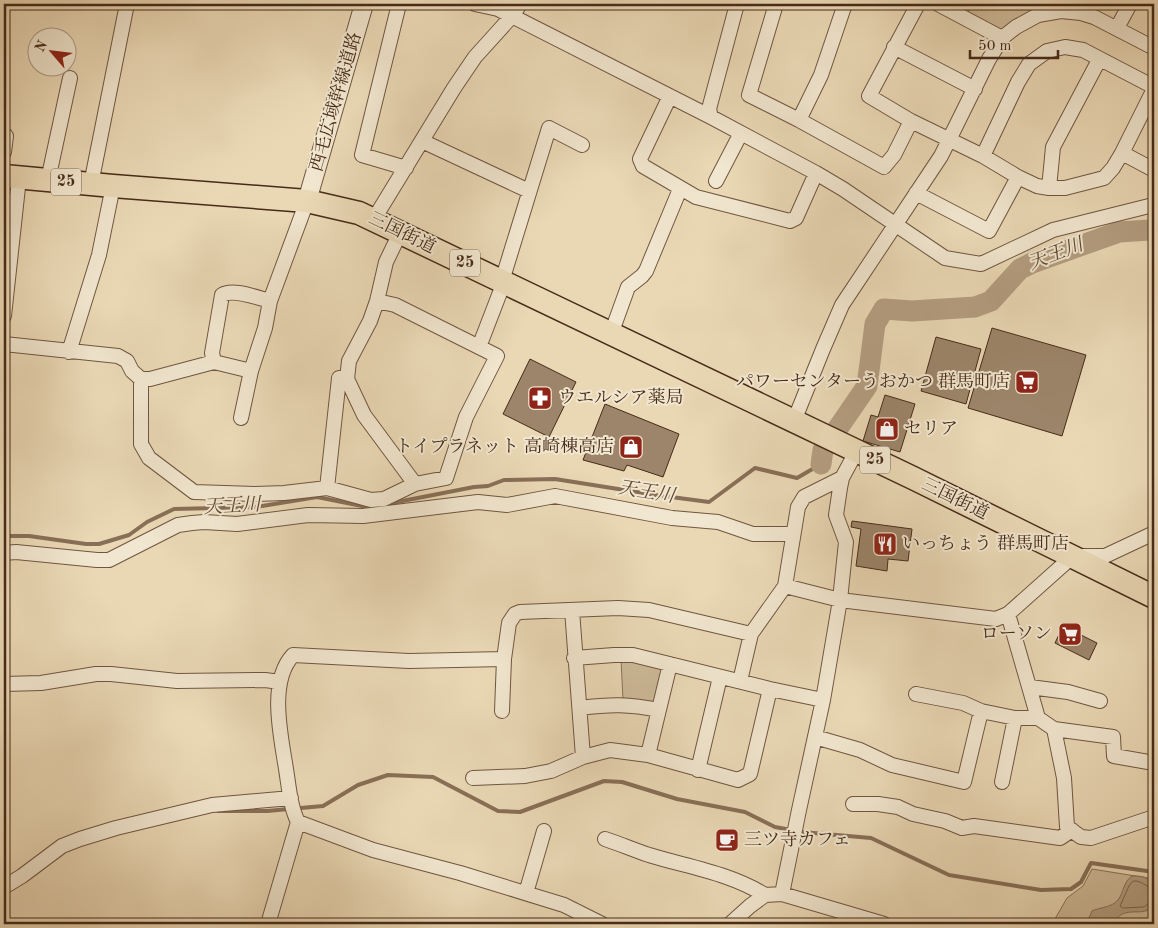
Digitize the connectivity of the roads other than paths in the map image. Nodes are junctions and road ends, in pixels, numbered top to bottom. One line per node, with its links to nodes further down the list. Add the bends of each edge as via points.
1 (127, 4): 41 (street)
2 (364, 4): 46 (street, 西毛広域幹線道路)
3 (399, 4): 34 (street, via 362,155)
4 (476, 4): 13 (street)
5 (520, 4): 13 (street)
6 (736, 4): 23 (street, via 709,109)
7 (776, 4): 24 (street, via 749,95)
8 (845, 4): 24 (street, via 821,75)
9 (918, 4): 16 (street)
10 (938, 4): 12 (street)
11 (1130, 4): 14 (street)
12 (961, 9): 15 (street)
13 (512, 16): 22 (street); 29 (street, via 475,57)
14 (1117, 28): 15 (street, via 1081,13 1061,10 1038,16); 17 (street)
15 (1002, 38): 21 (street)
16 (894, 47): 21 (street); 25 (street, via 869,96)
17 (1154, 48)
18 (1099, 60): 20 (street); 33 (street, via 1083,50 1065,47 1047,51 1029,64); 43 (street, via 1053,147)
19 (70, 78): 39 (street)
20 (1154, 88): 32 (street)
21 (975, 89): 28 (street)
22 (670, 96): 23 (street); 42 (street, via 640,159 643,166)
23 (711, 117): 26 (street)
24 (799, 120): 25 (street, via 884,167 894,155)
25 (911, 121): 28 (street)
26 (741, 133): 36 (street); 40 (street)
27 (4, 134): 31 (street)
28 (950, 140): 33 (street); 45 (street)
29 (422, 142): 34 (street); 44 (street)
30 (582, 145): 44 (street, via 549,128)
31 (4, 152)
32 (1122, 153): 35 (street); 43 (street, via 1104,178 1065,188)
33 (982, 156): 38 (street)
34 (406, 168): 48 (street)
35 (1154, 170)
36 (816, 173): 42 (street, via 796,218 790,221 696,197); 49 (street)
37 (11, 177): 39 (main road, 三国街道 / 25); 54 (street)
38 (1018, 177): 43 (street); 45 (street, via 989,231)
39 (48, 180): 41 (main road, 三国街道 / 25)
40 (716, 181)
41 (102, 185): 46 (main road, 三国街道 / 25); 58 (street, via 99,255)
42 (680, 188): 55 (street, via 646,271 628,287)
43 (1049, 188)
44 (530, 191): 51 (street)
45 (916, 193): 49 (street)
46 (307, 201): 48 (main road, 三国街道 / 25); 52 (street)
47 (1154, 207): 49 (street, via 1052,230 981,264 945,258)
48 (374, 219): 50 (main road, 三国街道 / 25)
49 (895, 224): 64 (street, via 842,305)
50 (400, 233): 51 (main road, 三国街道 / 25); 53 (street, via 386,262)
51 (503, 282): 55 (main road, 三国街道 / 25); 57 (street)
52 (270, 301): 59 (street, via 233,292 222,295 212,353); 60 (street)
53 (377, 301): 57 (street, via 394,305); 62 (street, via 349,361)
54 (4, 316)
55 (611, 334): 64 (main road, 三国街道 / 25)
56 (4, 344): 58 (street)
57 (479, 347): 67 (street, via 497,356 466,417 446,478)
58 (69, 352): 61 (street, via 118,356 127,361)
59 (214, 362): 60 (street); 61 (street)
60 (251, 371): 63 (street)
61 (141, 379): 68 (street, via 144,450 149,458 194,492 255,494)
62 (347, 379): 67 (street, via 364,415); 68 (street, via 339,378)
63 (241, 418)
64 (794, 422): 65 (main road, 25)
65 (839, 443): 66 (street); 72 (main road, 三国街道 / 25)
66 (842, 478): 70 (street, via 804,496 798,506); 75 (street, via 836,515 846,542)
67 (415, 484): 68 (street, via 384,499 371,500)
68 (327, 488)
69 (1154, 533): 72 (street, via 1106,556)
70 (792, 534): 71 (street, via 753,534 718,522 672,518 555,496 508,505 478,502 363,516 308,515 237,524 204,522 178,525 109,560); 73 (street)
71 (4, 553)
72 (1073, 556): 74 (main road, 三国街道 / 25); 77 (street)
73 (785, 586): 75 (street); 78 (street)
74 (1154, 597)
75 (840, 600): 77 (street, via 996,618); 89 (street)
76 (572, 610): 78 (street, via 648,610); 79 (street); 80 (street, via 515,614 509,623)
77 (1008, 614): 86 (street)
78 (751, 634): 83 (street)
79 (574, 658): 81 (street, via 626,654); 91 (street)
80 (504, 660): 84 (street, via 409,661 293,655); 93 (street)
81 (670, 664): 82 (street); 92 (street)
82 (720, 677): 83 (street); 102 (street)
83 (740, 681): 87 (street)
84 (280, 682): 85 (street, via 177,681 96,674 41,683); 105 (street, via 279,727)
85 (4, 684)
86 (1030, 687): 90 (street, via 1068,692); 96 (street)
87 (770, 689): 89 (street); 102 (street, via 750,774 738,780)
88 (916, 694): 94 (street, via 963,703)
89 (823, 700): 98 (street)
90 (1100, 701)
91 (580, 708): 92 (street, via 621,704); 100 (street)
92 (659, 710): 99 (street)
93 (502, 711)
94 (981, 711): 95 (street); 98 (street, via 964,782 892,765 860,750)
95 (1015, 718): 96 (street); 104 (street)
96 (1038, 718): 97 (street)
97 (1054, 729): 101 (street, via 1113,737 1114,756); 109 (street, via 1064,778 1067,827)
98 (816, 737): 114 (street)
99 (648, 755): 100 (street, via 610,750); 102 (street)
100 (583, 757): 103 (street, via 551,771 525,776)
101 (1154, 763)
102 (698, 770)
103 (473, 778)
104 (1002, 782)
105 (291, 798): 108 (street); 112 (street, via 212,805 80,839 62,846)
106 (853, 804): 109 (street, via 898,808 962,828 974,826 1060,838)
107 (1154, 817): 109 (street, via 1091,838 1081,837)
108 (298, 822): 113 (street, via 373,850); 116 (street)
109 (1072, 830)
110 (544, 831): 113 (street)
111 (605, 839): 115 (street, via 649,855 722,874)
112 (4, 887)
113 (526, 893): 117 (street, via 564,905)
114 (782, 894): 115 (street); 119 (street)
115 (765, 896): 118 (street)
116 (268, 924)
117 (602, 924)
118 (730, 924)
119 (884, 924)

